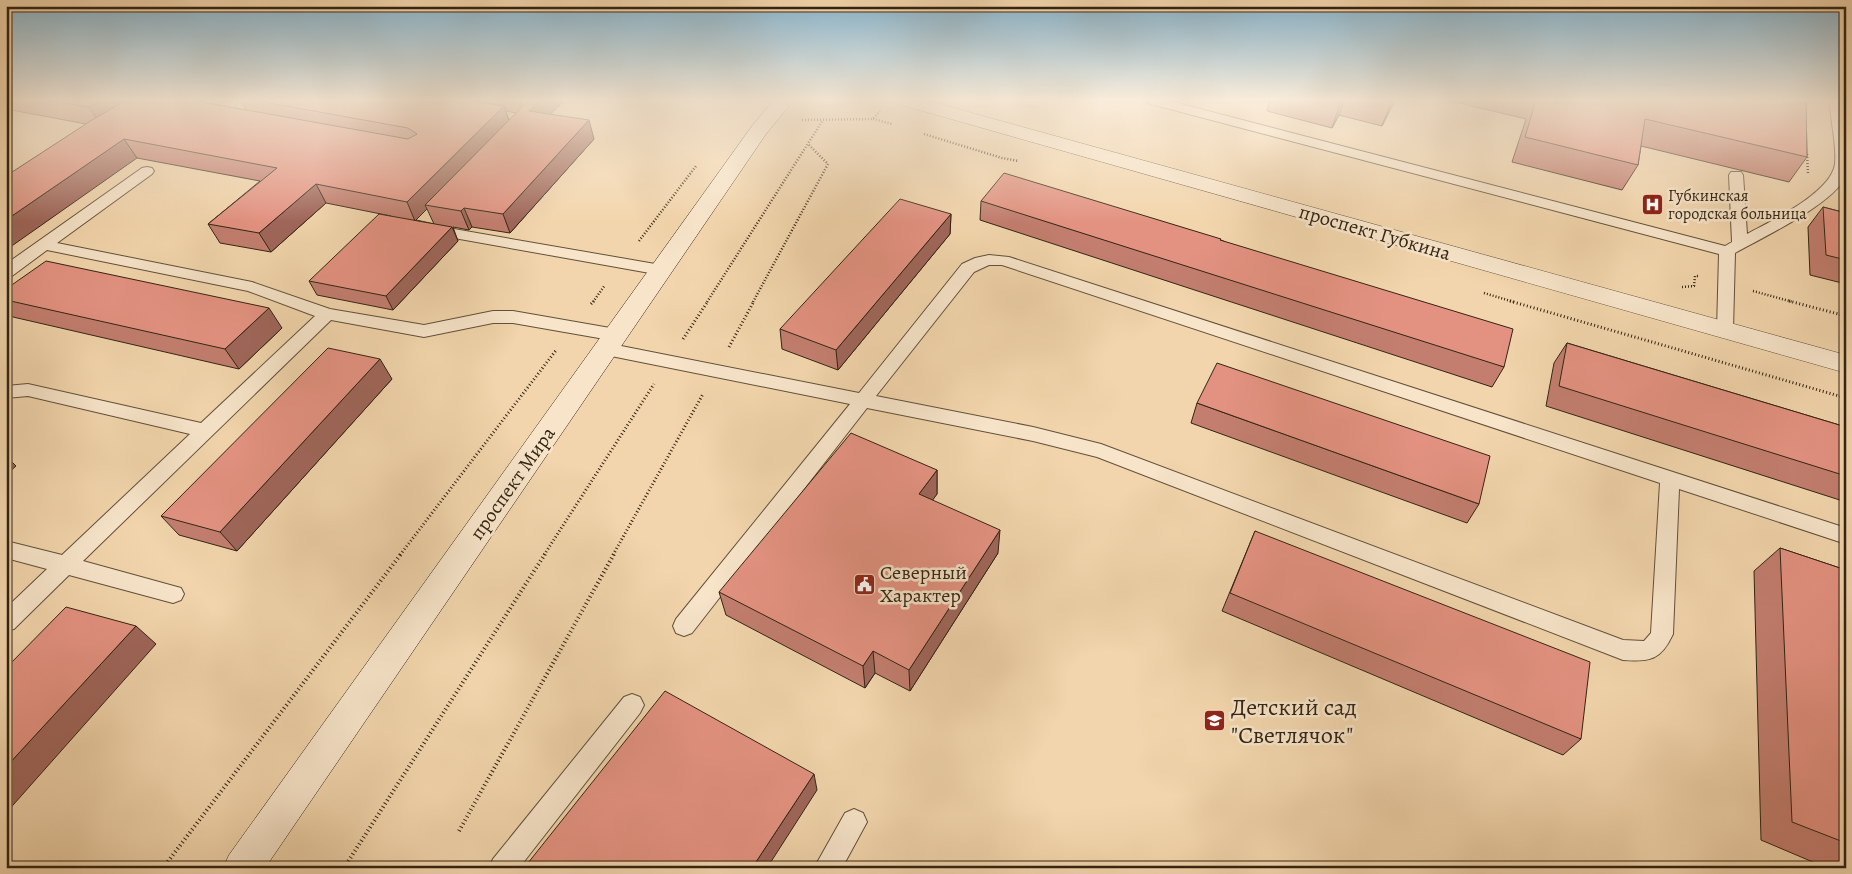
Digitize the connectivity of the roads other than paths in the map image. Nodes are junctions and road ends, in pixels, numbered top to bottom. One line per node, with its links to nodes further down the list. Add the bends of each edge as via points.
1 (751, 141): 10 (street, проспект Мира)
2 (1033, 141): 13 (street, проспект Губкина)
3 (1313, 141): 9 (lane)
4 (1840, 141): 9 (lane, via 1840,175 1829,188 1810,203)
5 (147, 171): 8 (lane)
6 (1736, 176): 9 (lane)
7 (433, 214): 10 (lane, via 419,228)
8 (46, 244): 11 (lane); 12 (lane, via 252,287)
9 (1733, 247): 13 (lane)
10 (661, 270): 14 (street, проспект Мира)
11 (6, 272)
12 (327, 314): 14 (lane, via 424,331 513,317 573,328); 18 (lane)
13 (1725, 330): 15 (street, проспект Губкина)
14 (611, 342): 17 (lane, via 668,362); 28 (street, проспект Мира)
15 (1846, 364)
16 (6, 392): 18 (lane, via 28,390)
17 (864, 400): 19 (lane, via 968,268 978,261 991,259 1013,263); 19 (lane, via 1101,450 1623,650 1647,651 1656,645 1662,634); 25 (lane)
18 (205, 431): 22 (lane)
19 (1670, 478): 20 (lane)
20 (1846, 536)
21 (6, 548): 22 (lane)
22 (65, 565): 23 (lane); 24 (lane)
23 (173, 594)
24 (6, 622)
25 (684, 626)
26 (632, 704): 29 (lane)
27 (854, 822): 30 (lane)
28 (242, 868)
29 (502, 868)
30 (827, 868)

